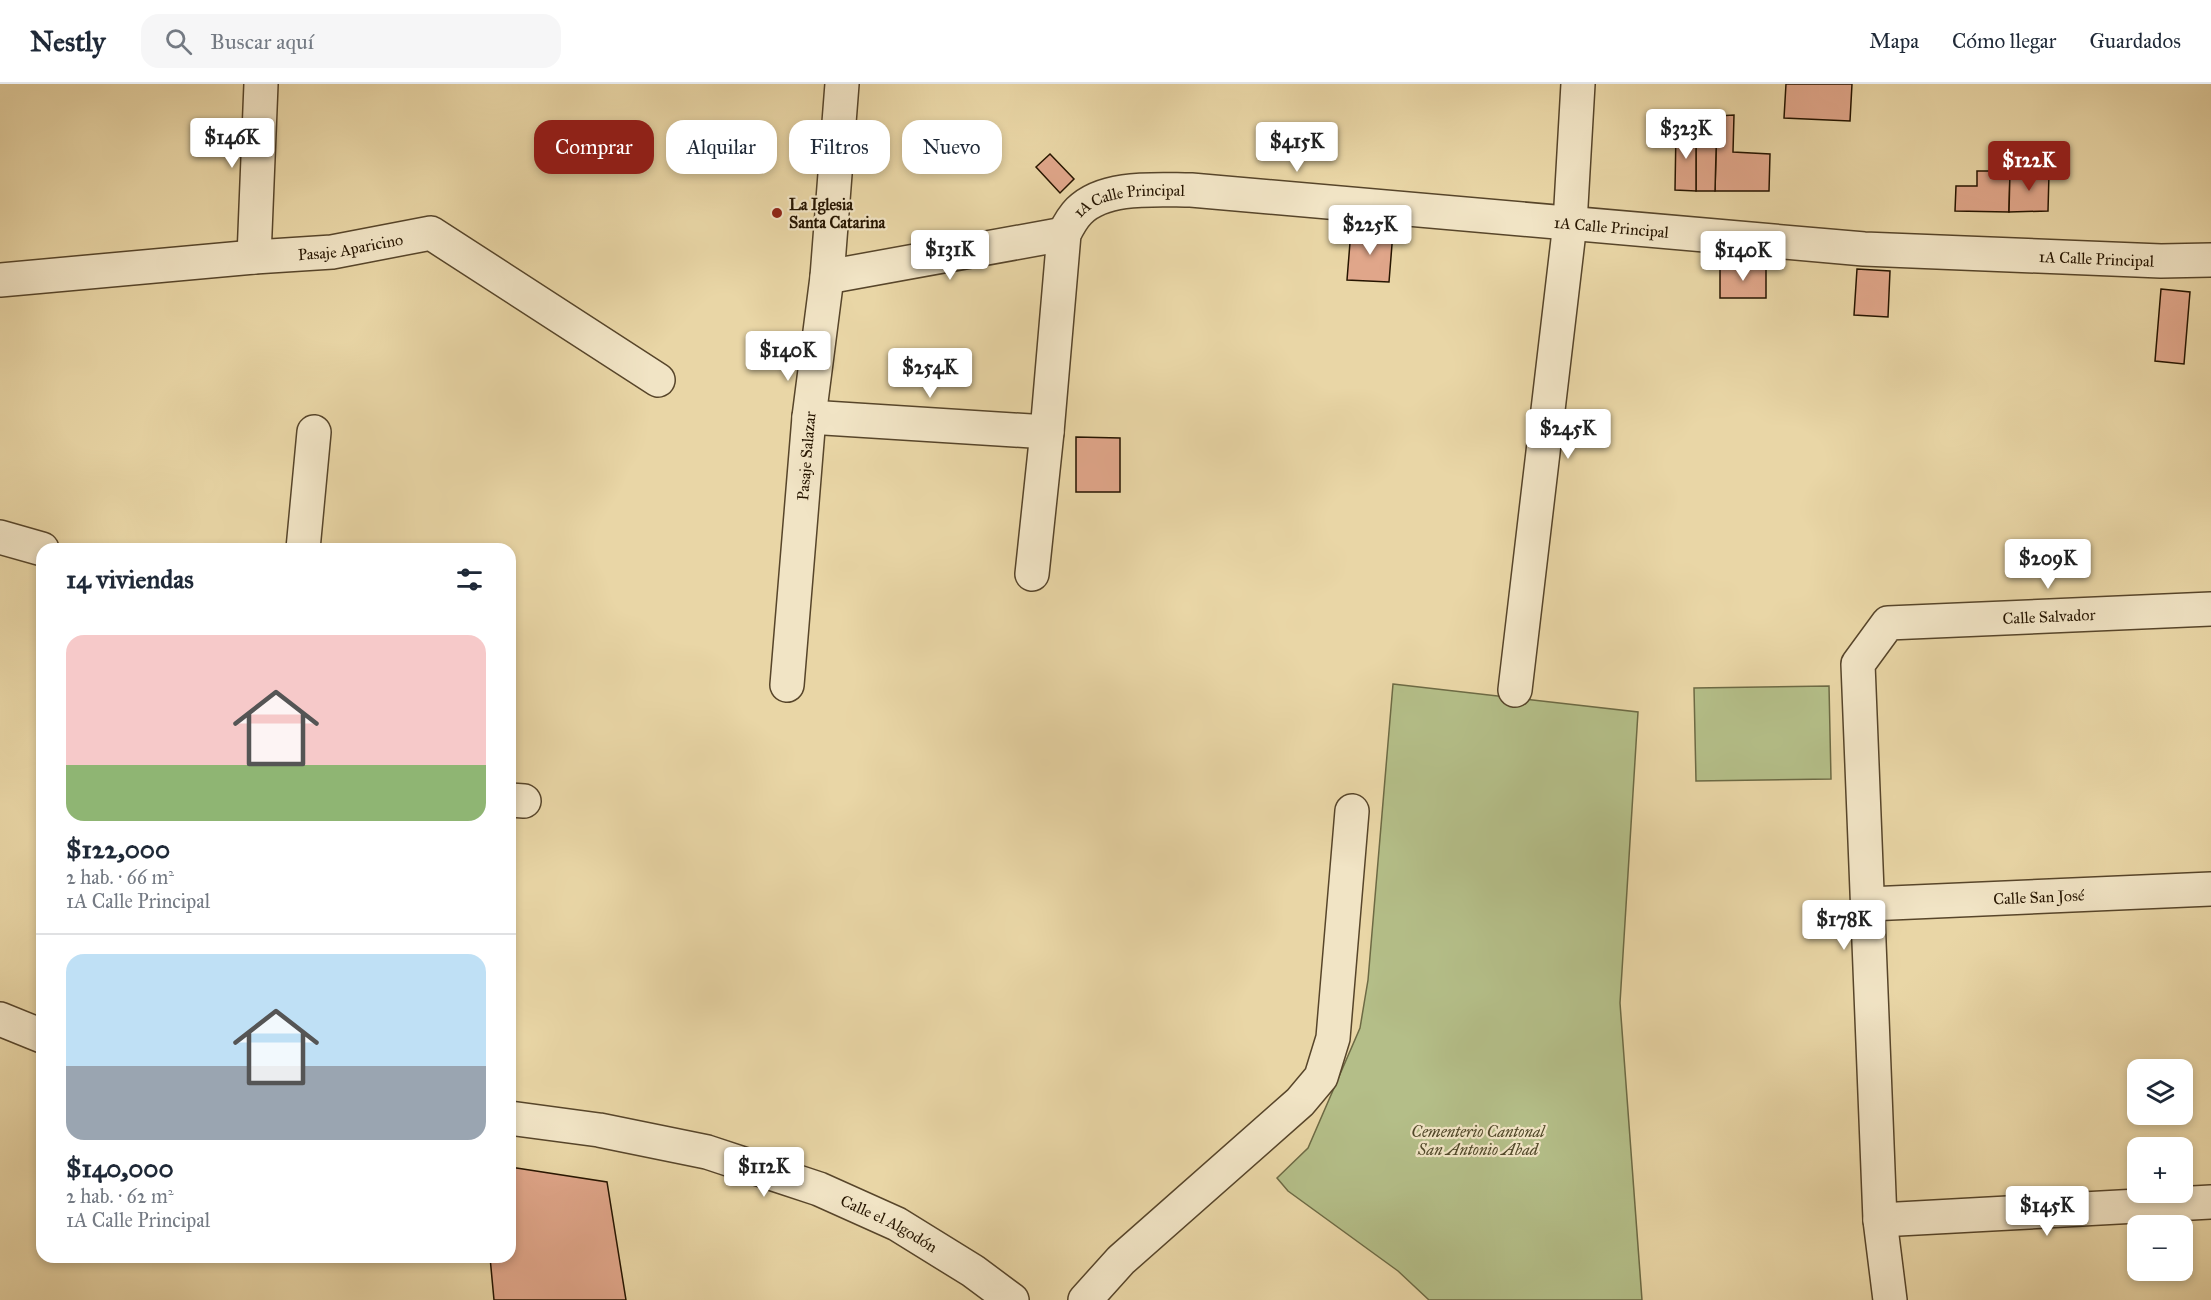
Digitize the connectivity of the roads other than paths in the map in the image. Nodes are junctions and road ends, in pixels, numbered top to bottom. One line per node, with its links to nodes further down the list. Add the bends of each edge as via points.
1 (261, 84): 6 (street)
2 (842, 84): 8 (street, Pasaje Salazar)
3 (1578, 84): 4 (street)
4 (1570, 223): 5 (street, 1A Calle Principal, via 1191,190 1141,190 1098,197 1079,211); 7 (street, 1A Calle Principal, via 1864,249); 20 (street)
5 (1064, 234): 8 (street); 13 (street)
6 (254, 257): 9 (street, Pasaje Aparicino); 10 (street, Pasaje Aparicino, via 332,252 431,233)
7 (2211, 260)
8 (827, 277): 11 (street, Pasaje Salazar)
9 (0, 280)
10 (658, 380)
11 (809, 417): 13 (street); 19 (street, Pasaje Salazar)
12 (315, 432): 15 (street)
13 (1047, 432): 17 (street)
14 (0, 537): 16 (street)
15 (304, 543)
16 (36, 547)
17 (1032, 574)
18 (2211, 609): 23 (street, Calle Salvador, via 1888,623 1858,664)
19 (787, 685)
20 (1515, 690)
21 (1352, 811): 30 (street, via 1334,1038 1321,1077 1300,1102 1121,1260)
22 (2211, 889): 23 (street, Calle San José)
23 (1868, 904): 28 (street)
24 (0, 1019): 25 (street)
25 (36, 1034)
26 (516, 1119): 29 (street, Calle el Algodón, via 599,1130 707,1152 819,1189 897,1224)
27 (2211, 1202): 28 (street)
28 (1880, 1220): 31 (street)
29 (1012, 1300)
30 (1085, 1300)
31 (1890, 1300)

